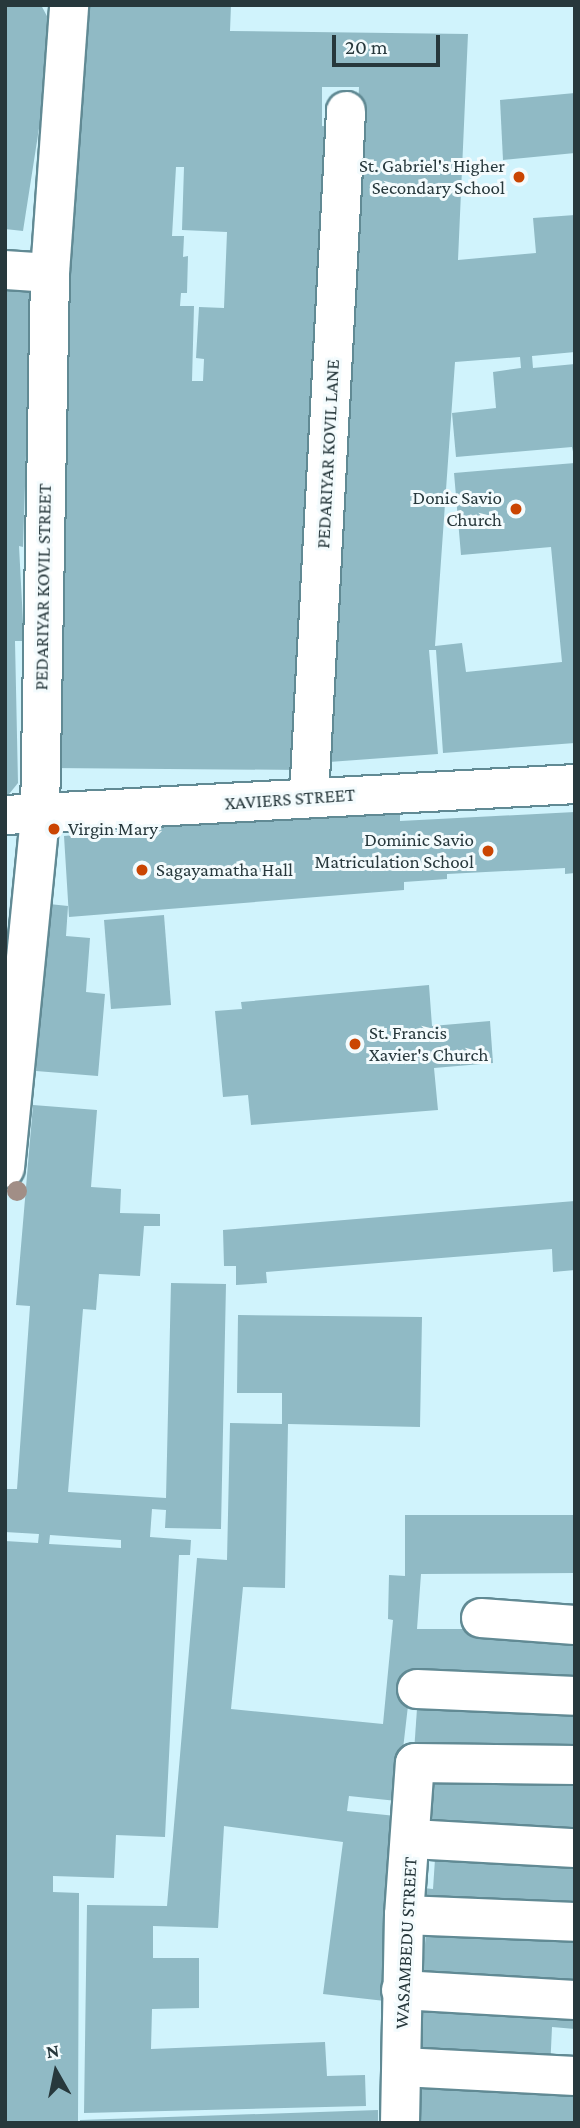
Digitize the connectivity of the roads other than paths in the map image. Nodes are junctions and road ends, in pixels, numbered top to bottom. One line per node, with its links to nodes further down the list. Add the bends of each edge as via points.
1 (69, 5): 4 (street, PEDARIYAR KOVIL STREET)
2 (346, 111): 6 (street, PEDARIYAR KOVIL LANE)
3 (5, 270): 4 (street)
4 (50, 273): 7 (street, PEDARIYAR KOVIL STREET)
5 (575, 784): 6 (street, XAVIERS STREET)
6 (309, 797): 7 (street, XAVIERS STREET)
7 (23, 816): 8 (street, PEDARIYAR KOVIL STREET)
8 (5, 1168)
9 (481, 1618): 10 (street)
10 (575, 1625)
11 (417, 1689): 12 (street)
12 (575, 1696)
13 (575, 1766): 14 (street, WASAMBEDU STREET, via 415,1763)
14 (412, 1839): 15 (street); 16 (street, WASAMBEDU STREET)
15 (575, 1848)
16 (404, 1915): 17 (street); 18 (street, WASAMBEDU STREET)
17 (575, 1922)
18 (401, 1990): 19 (street); 20 (street, WASAMBEDU STREET)
19 (575, 2000)
20 (402, 2067): 21 (street); 22 (street, WASAMBEDU STREET)
21 (575, 2076)
22 (400, 2123)

